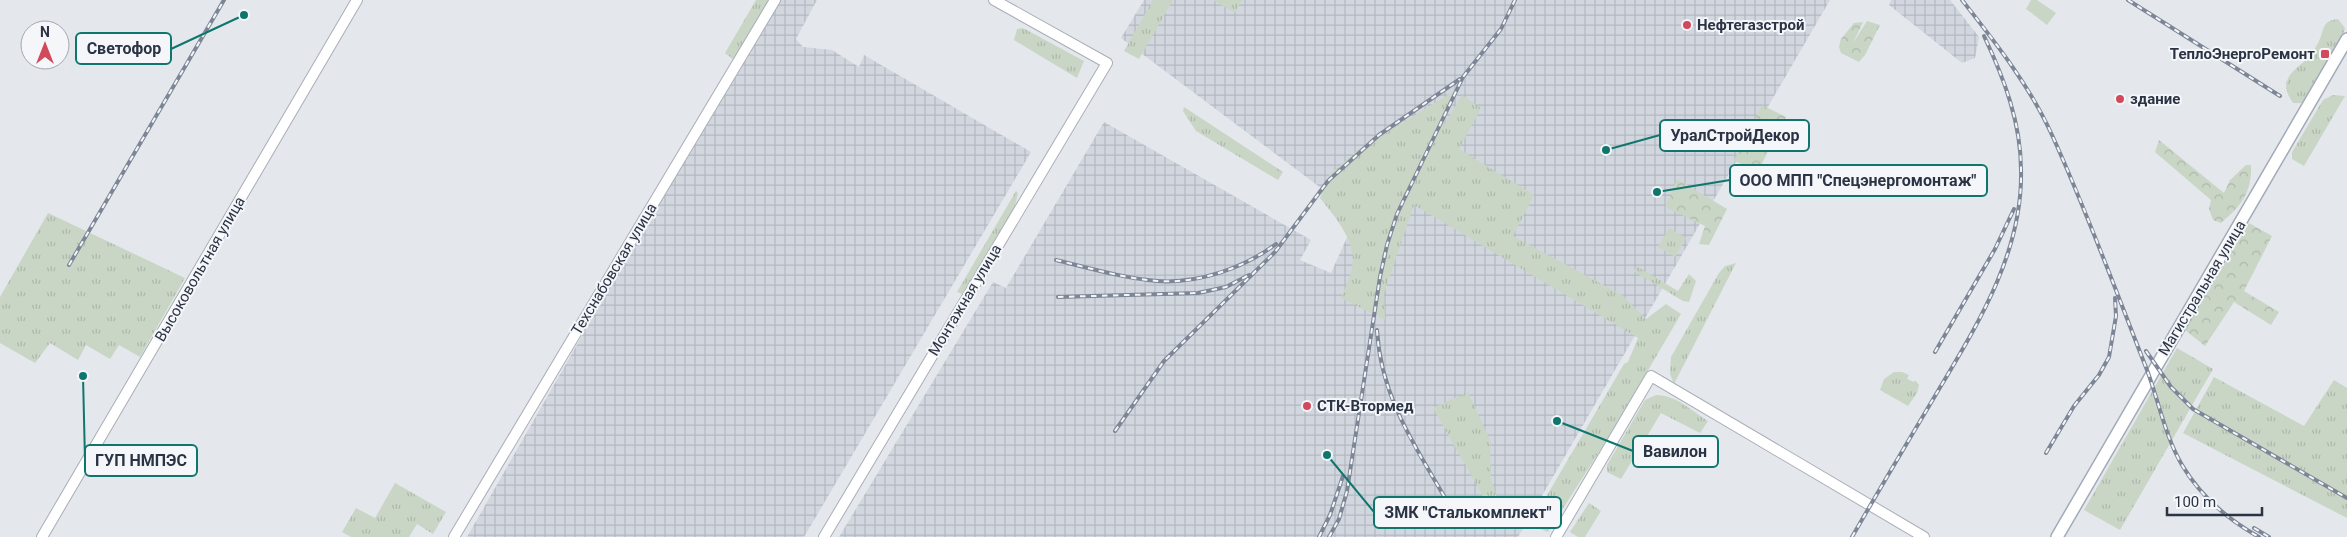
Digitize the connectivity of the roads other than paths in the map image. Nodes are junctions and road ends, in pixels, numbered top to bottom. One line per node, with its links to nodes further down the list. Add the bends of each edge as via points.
1 (357, 0): 5 (street, Высоковольтная улица)
2 (775, 0): 6 (street, Техснабовская улица)
3 (994, 0): 7 (street, Монтажная улица, via 1107,63)
4 (2347, 39): 10 (main road, Магистральная улица)
5 (42, 537)
6 (454, 537)
7 (824, 537)
8 (1556, 537): 9 (street, via 1651,376)
9 (1924, 537)
10 (2057, 537)

